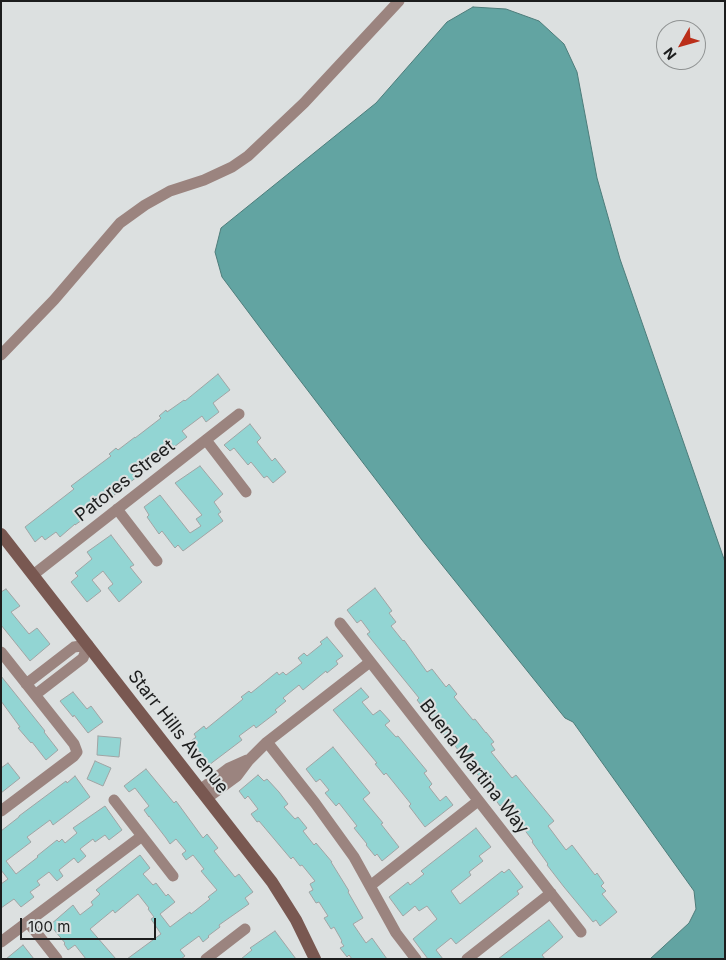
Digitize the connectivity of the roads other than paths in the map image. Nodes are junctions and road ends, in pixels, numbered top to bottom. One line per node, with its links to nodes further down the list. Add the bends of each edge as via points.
1 (399, 1): 2 (street, via 308,100 248,156 204,180 170,191 120,222 54,300)
2 (1, 355)
3 (239, 414): 4 (street, Patores Street)
4 (206, 440): 5 (street); 6 (street, Patores Street)
5 (246, 492)
6 (117, 509): 8 (street); 9 (street, Patores Street)
7 (1, 534): 9 (street, Starr Hills Avenue)
8 (157, 561)
9 (33, 574): 11 (street, Starr Hills Avenue)
10 (340, 623): 13 (street, Buena Martina Way)
11 (88, 644): 14 (street, via 74,647); 15 (street, via 83,658); 17 (street, Starr Hills Avenue)
12 (1, 652): 14 (street)
13 (370, 662): 16 (street); 19 (street, Buena Martina Way)
14 (26, 684): 15 (street)
15 (35, 695): 20 (street, via 77,752)
16 (267, 742): 17 (street, via 249,760 229,768); 23 (street, via 337,831)
17 (204, 794): 31 (street, Starr Hills Avenue, via 272,882)
18 (114, 800): 21 (street)
19 (478, 801): 23 (street); 24 (street, Buena Martina Way)
20 (1, 811)
21 (142, 836): 22 (street); 25 (street)
22 (173, 876)
23 (370, 886): 32 (street, via 396,933)
24 (551, 893): 27 (street, Buena Martina Way); 33 (street)
25 (28, 922): 28 (street); 29 (street)
26 (245, 929): 30 (street)
27 (582, 932)
28 (1, 942)
29 (57, 959)
30 (206, 959)
31 (315, 959)
32 (416, 959)
33 (467, 959)

